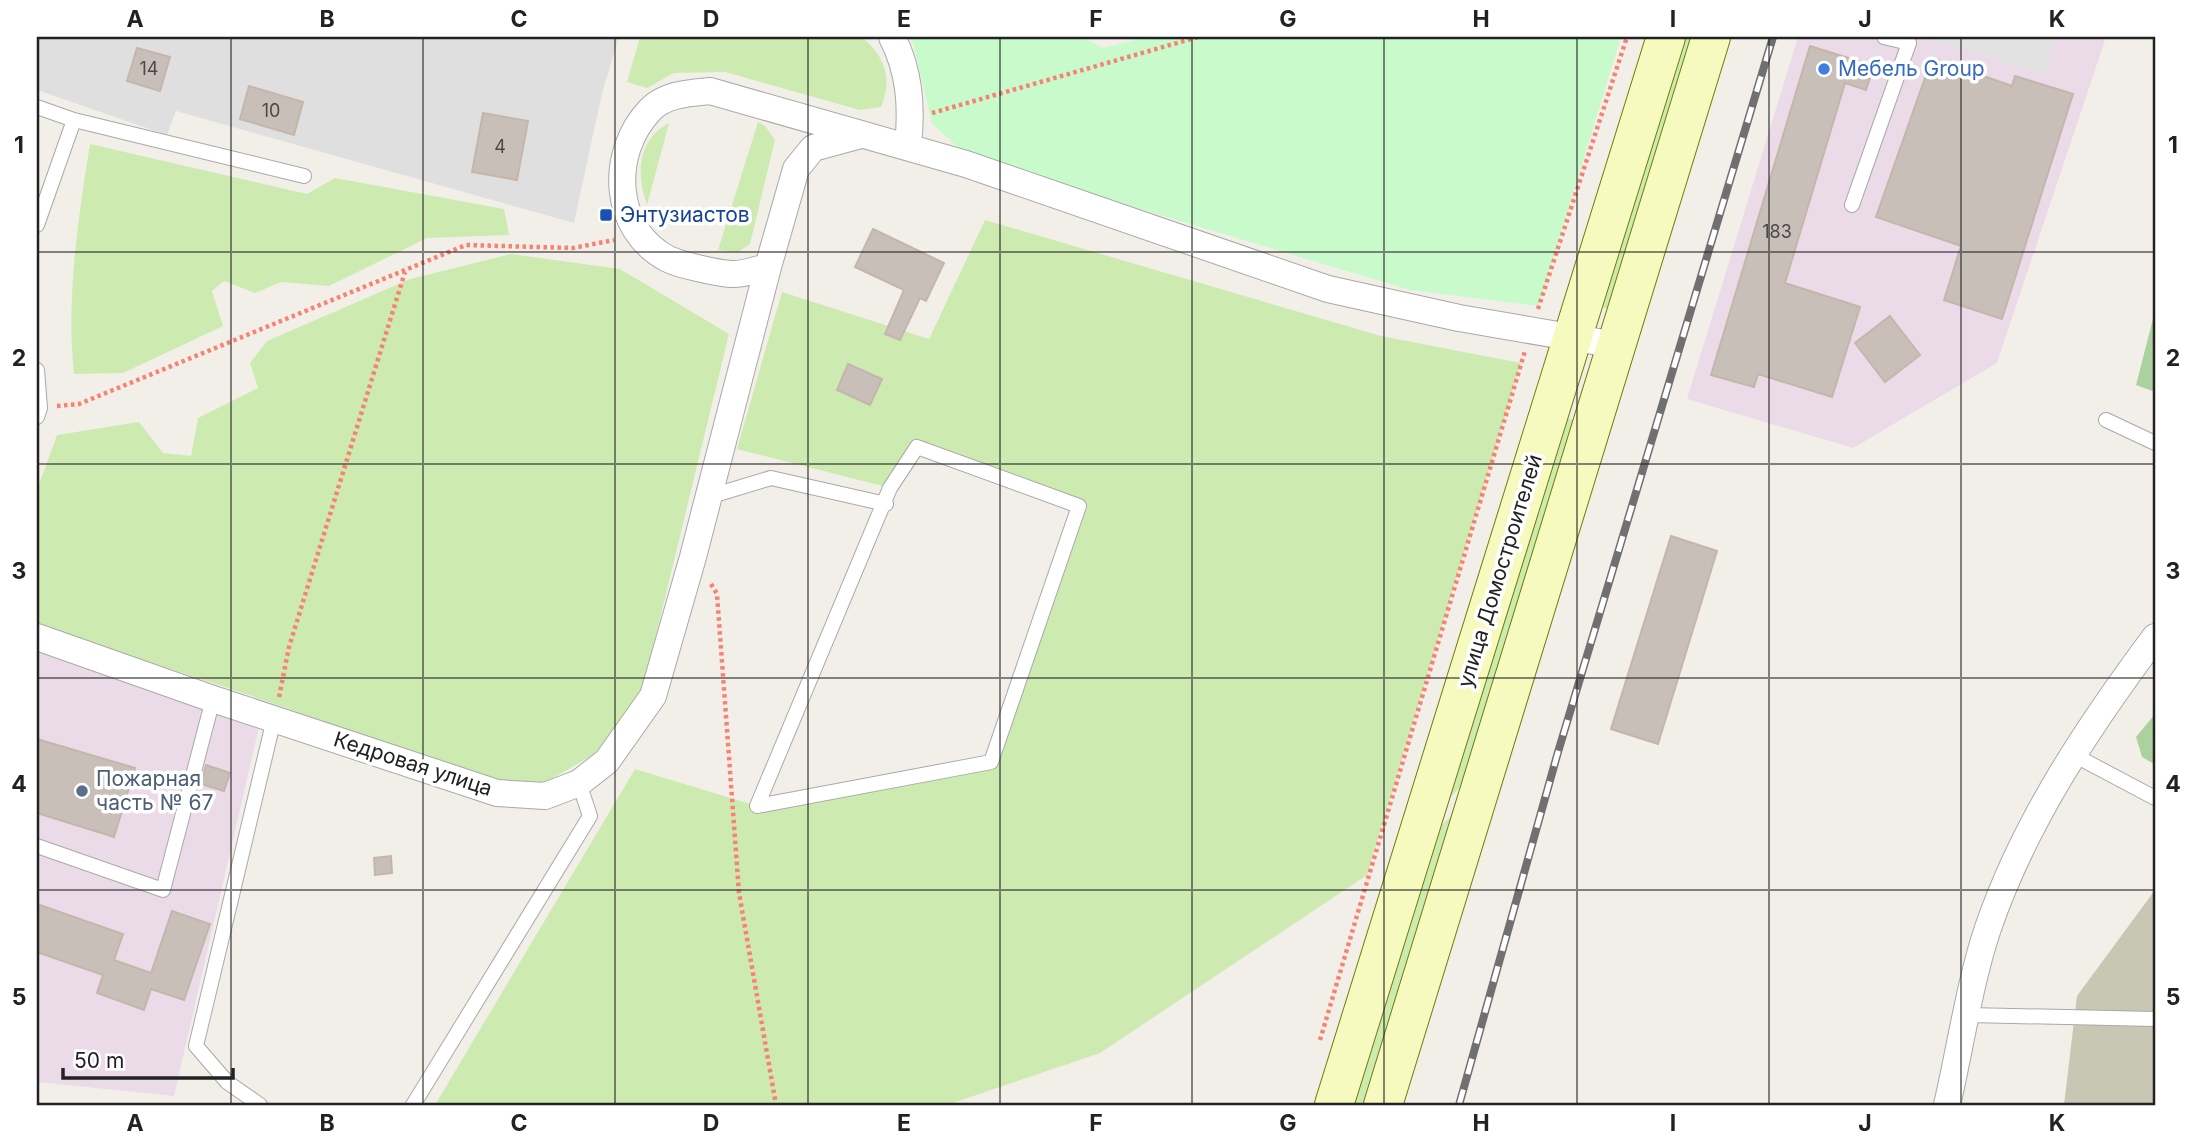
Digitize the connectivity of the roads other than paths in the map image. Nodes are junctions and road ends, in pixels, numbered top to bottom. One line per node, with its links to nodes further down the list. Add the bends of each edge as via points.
1 (892, 37): 8 (street, via 904,60 911,119)
2 (1666, 37): 13 (main road, улица Домостроителей)
3 (1711, 37): 14 (main road, улица Домостроителей)
4 (1884, 37): 10 (lane, via 1909,43)
5 (37, 107): 6 (lane)
6 (74, 120): 9 (lane); 11 (lane)
7 (862, 135): 8 (street); 12 (street, Кедровая улица, via 813,148 796,169); 12 (street, via 710,91 680,93 651,109 630,139 619,182 639,234 668,259 733,275)
8 (908, 146): 13 (street, via 1328,289)
9 (304, 176)
10 (1852, 205)
11 (37, 225)
12 (768, 267): 19 (street, Кедровая улица)
13 (1573, 337): 14 (street); 33 (main road, улица Домостроителей)
14 (1616, 345): 34 (main road, улица Домостроителей)
15 (37, 370): 16 (lane)
16 (38, 413)
17 (2106, 420): 18 (lane)
18 (2155, 443)
19 (708, 497): 20 (lane, via 771,478); 26 (street, Кедровая улица, via 653,696 607,761)
20 (886, 504): 20 (lane, via 917,447 1079,506 991,762 757,806)
21 (37, 636): 23 (street, Кедровая улица)
22 (2155, 637): 25 (street)
23 (213, 699): 24 (street, Кедровая улица); 28 (lane, via 163,890)
24 (274, 719): 26 (street, Кедровая улица, via 497,793 545,796); 31 (lane, via 196,1046 227,1082)
25 (2072, 754): 27 (lane); 29 (street, via 2022,844 1988,929)
26 (579, 783): 32 (lane, via 590,816)
27 (2155, 798)
28 (37, 845)
29 (1968, 1015): 30 (lane); 35 (street)
30 (2155, 1019)
31 (260, 1105)
32 (413, 1105)
33 (1334, 1105)
34 (1383, 1105)
35 (1947, 1105)

